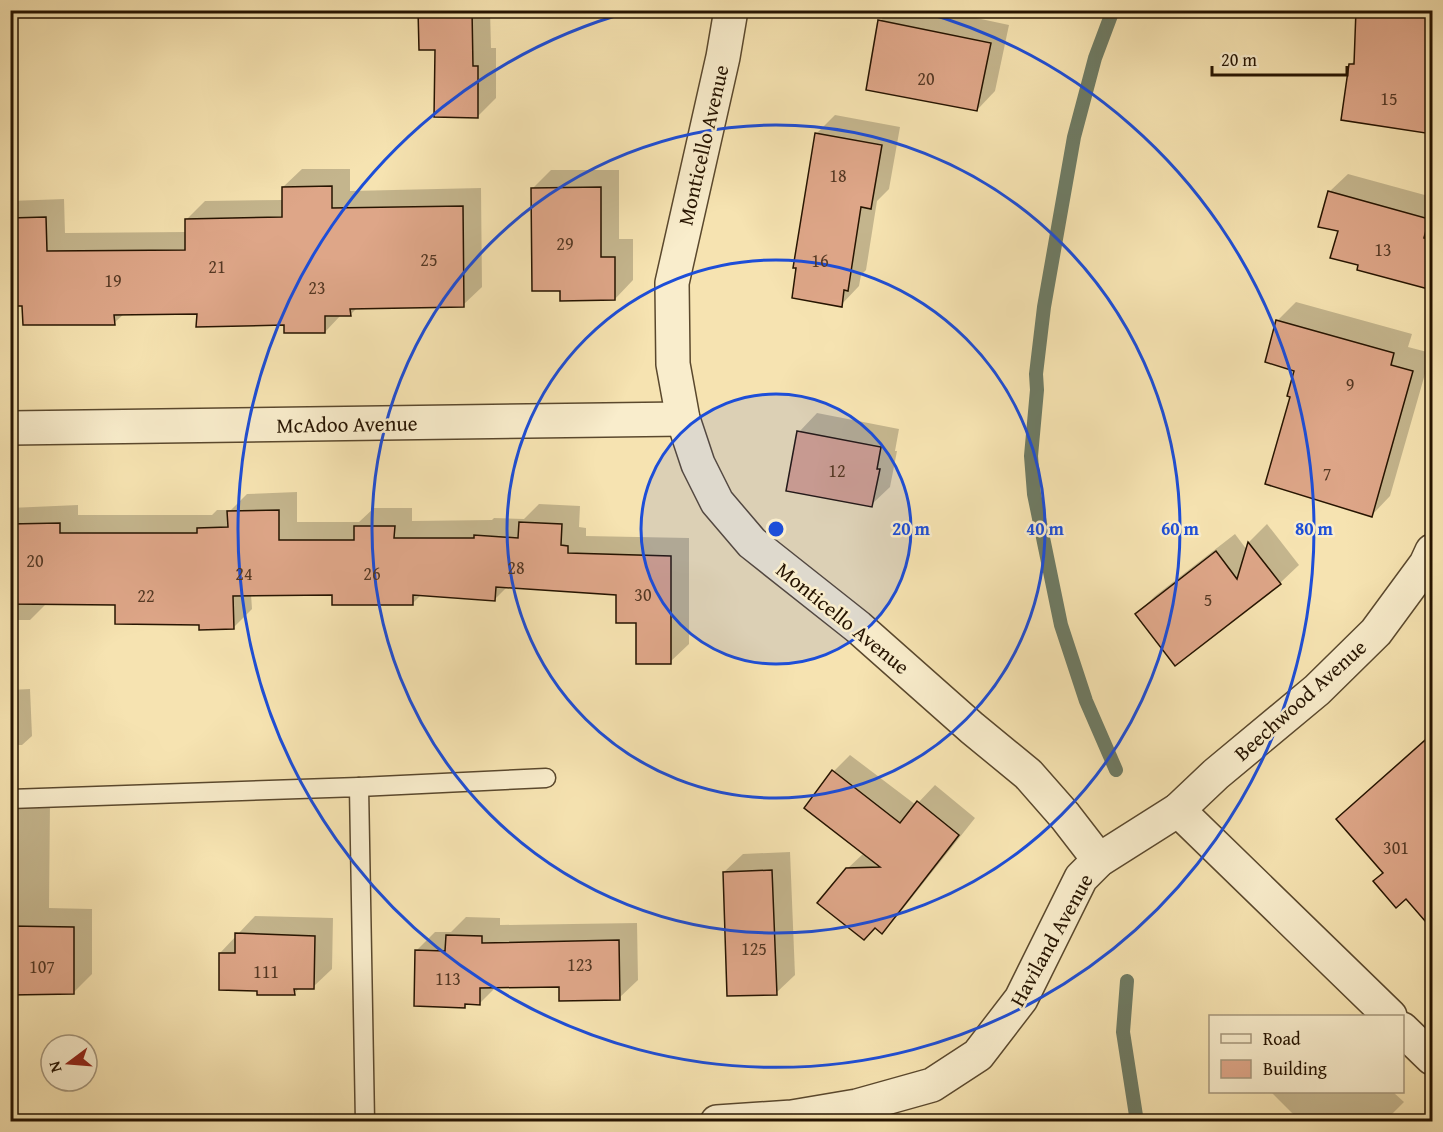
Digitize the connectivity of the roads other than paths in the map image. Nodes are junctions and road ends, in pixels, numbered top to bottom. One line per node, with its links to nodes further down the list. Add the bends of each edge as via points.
1 (731, 10): 2 (street, Monticello Avenue, via 672,283 673,364)
2 (683, 419): 3 (street, McAdoo Avenue); 9 (street, Monticello Avenue, via 698,464 717,502 752,543 858,627 1028,774)
3 (10, 428)
4 (1432, 551): 8 (street, Beechwood Avenue, via 1376,632 1317,690)
5 (546, 778): 6 (lane)
6 (359, 787): 7 (lane); 14 (lane)
7 (10, 799)
8 (1178, 810): 9 (street, Haviland Avenue); 10 (street)
9 (1099, 860): 13 (street, Haviland Avenue, via 1081,878 1021,999 978,1055 932,1085)
10 (1388, 1015)
11 (1404, 1031): 12 (street)
12 (1432, 1058)
13 (792, 1119): 15 (street, Haviland Avenue)
14 (365, 1122)
15 (717, 1122)

